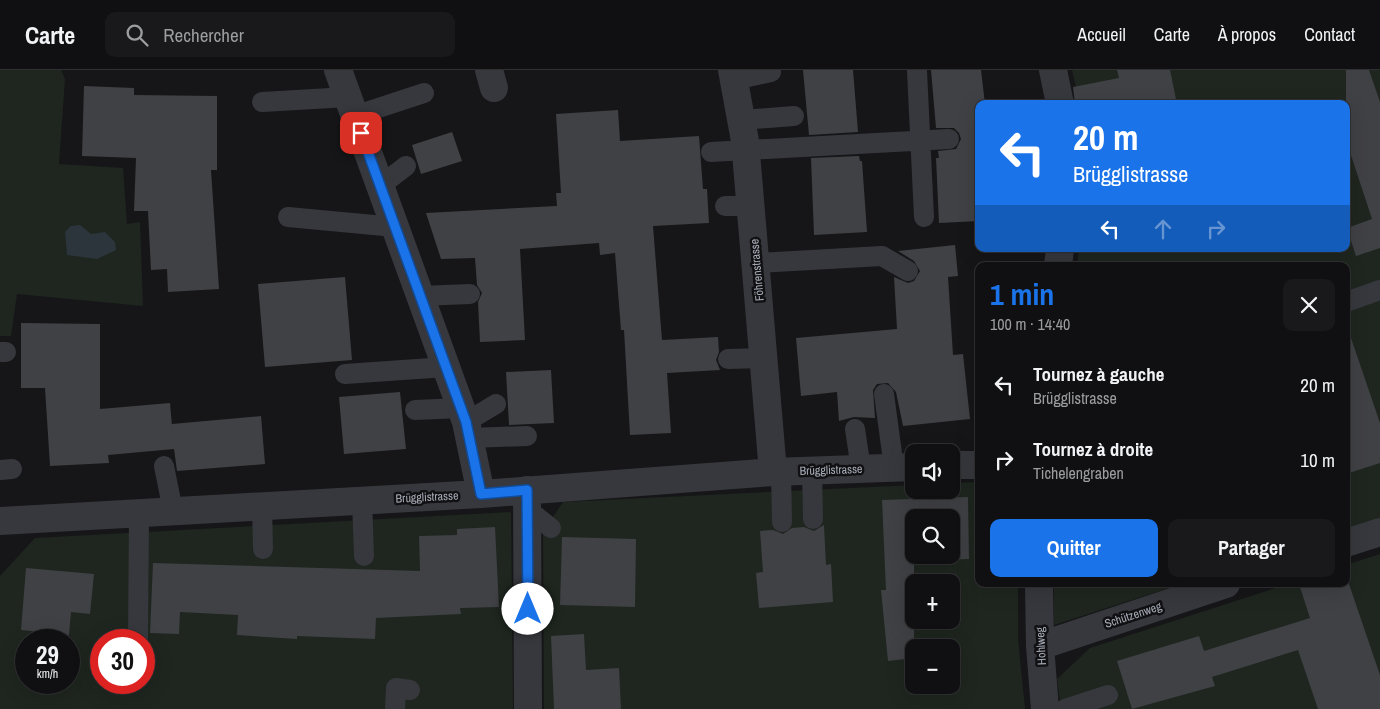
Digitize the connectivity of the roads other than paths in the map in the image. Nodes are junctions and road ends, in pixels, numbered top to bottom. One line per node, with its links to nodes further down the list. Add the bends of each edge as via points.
1 (338, 70): 9 (street)
2 (1053, 70): 7 (street)
3 (917, 71): 13 (lane)
4 (771, 72): 5 (lane)
5 (733, 75): 11 (street, Föhrenstrasse)
6 (424, 93): 9 (lane)
7 (1059, 100)
8 (262, 102): 9 (lane)
9 (351, 106): 17 (street)
10 (794, 116): 11 (lane)
11 (741, 120): 14 (street, Föhrenstrasse)
12 (949, 139): 13 (lane)
13 (922, 140): 14 (lane); 19 (lane)
14 (746, 150): 15 (lane); 21 (street, Föhrenstrasse, via 738,206)
15 (711, 152)
16 (406, 166): 17 (lane)
17 (380, 186): 20 (street)
18 (288, 217): 20 (lane)
19 (924, 217)
20 (395, 227): 25 (street)
21 (757, 263): 22 (lane, via 882,256); 27 (street, Föhrenstrasse)
22 (908, 271)
23 (1380, 290): 26 (lane)
24 (470, 294): 25 (lane)
25 (420, 296): 29 (street)
26 (1350, 301)
27 (764, 358): 28 (lane); 43 (street, Föhrenstrasse)
28 (728, 359)
29 (446, 367): 30 (lane); 34 (street)
30 (345, 374)
31 (884, 394): 40 (lane)
32 (496, 404): 34 (lane)
33 (415, 410): 34 (lane)
34 (465, 423): 36 (lane); 44 (street)
35 (855, 430): 41 (lane)
36 (526, 436)
37 (975, 464): 38 (street)
38 (960, 465)
39 (164, 466): 48 (lane)
40 (904, 467): 41 (street, Brügglistrasse)
41 (861, 469): 42 (street, Brügglistrasse)
42 (812, 470): 43 (street, Brügglistrasse); 50 (lane)
43 (777, 472): 46 (street, Brügglistrasse); 52 (lane)
44 (481, 494): 45 (street, Brügglistrasse); 46 (street, Brügglistrasse)
45 (362, 500): 47 (street, Brügglistrasse); 57 (lane)
46 (527, 500): 53 (lane); 65 (street)
47 (262, 506): 48 (street, Brügglistrasse); 56 (lane)
48 (173, 511): 49 (street, Brügglistrasse)
49 (139, 513): 51 (street, Brügglistrasse); 60 (lane)
50 (813, 519)
51 (0, 521)
52 (782, 522)
53 (551, 528)
54 (1380, 532): 55 (street)
55 (1350, 542)
56 (263, 549)
57 (364, 556)
58 (1039, 587): 61 (street, Hohlweg)
59 (1217, 587): 61 (street, Schützenweg)
60 (138, 629)
61 (1040, 646): 66 (street, Hohlweg)
62 (410, 690): 64 (lane, via 396,688)
63 (1108, 695): 67 (lane)
64 (395, 709)
65 (528, 709)
66 (1045, 709)
67 (1065, 709)

